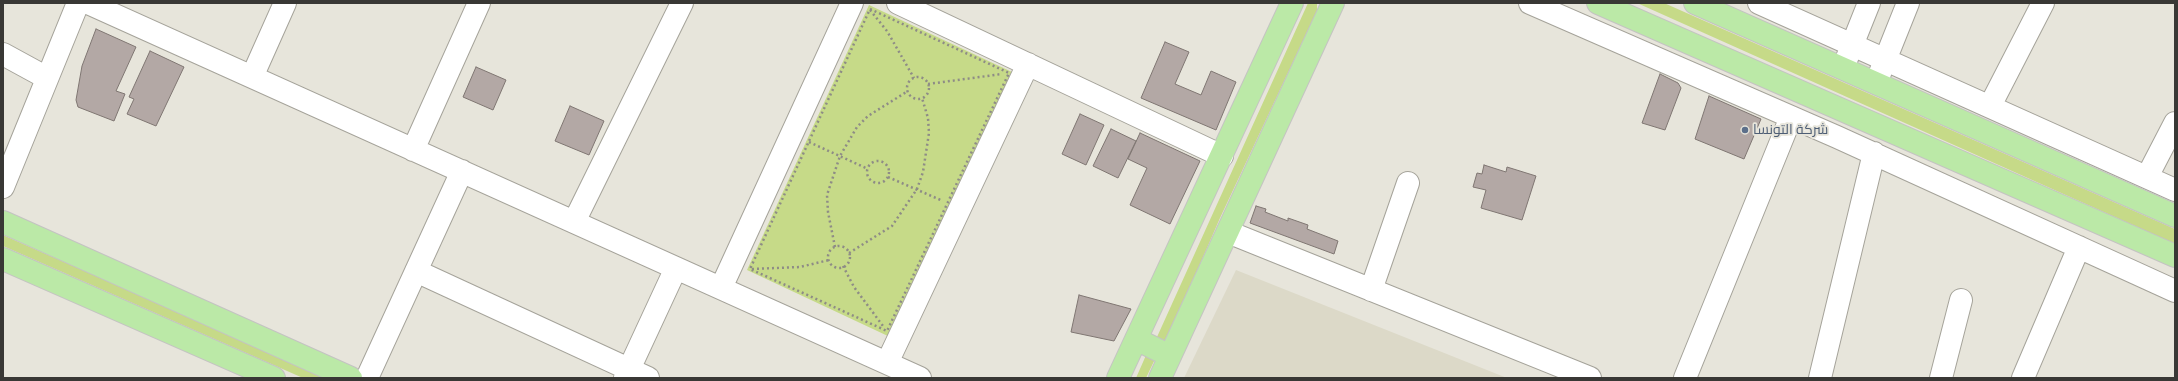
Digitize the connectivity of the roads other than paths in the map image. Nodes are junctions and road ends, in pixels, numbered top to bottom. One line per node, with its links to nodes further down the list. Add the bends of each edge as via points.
1 (78, 3): 23 (street)
2 (88, 3): 22 (street)
3 (285, 3): 22 (street)
4 (479, 3): 28 (street)
5 (682, 3): 38 (street)
6 (898, 3): 20 (street)
7 (1292, 3): 30 (main road)
8 (1333, 3): 39 (main road)
9 (1530, 3): 26 (street)
10 (1598, 3): 41 (main road)
11 (1695, 3): 21 (main road)
12 (1759, 3): 17 (street)
13 (1869, 3): 17 (street)
14 (1908, 3): 19 (street)
15 (2043, 3): 25 (street)
16 (861, 6): 45 (street)
17 (1852, 44): 19 (street); 21 (street)
18 (3, 54): 23 (street)
19 (1886, 59): 24 (street); 25 (street)
20 (1028, 64): 30 (street); 51 (street)
21 (1843, 68): 24 (main road)
22 (252, 77): 28 (street)
23 (48, 78): 34 (street)
24 (1876, 83): 36 (main road)
25 (1990, 106): 32 (street)
26 (1791, 117): 29 (street); 62 (street)
27 (2175, 123): 32 (street)
28 (413, 150): 31 (street)
29 (1874, 154): 40 (street); 63 (street)
30 (1222, 156): 49 (main road)
31 (462, 171): 38 (street); 44 (street)
32 (2147, 177): 35 (street)
33 (1408, 183): 46 (street)
34 (3, 187)
35 (2175, 190)
36 (2175, 216)
37 (3, 222): 55 (main road)
38 (574, 222): 43 (street)
39 (1228, 232): 46 (street); 50 (main road)
40 (2079, 247): 47 (street); 65 (street)
41 (2175, 256)
42 (3, 259): 54 (main road)
43 (676, 268): 45 (street); 53 (street)
44 (416, 271): 53 (street); 56 (street)
45 (720, 288): 51 (street)
46 (1371, 290): 52 (street)
47 (2175, 291)
48 (1961, 300): 64 (street)
49 (1136, 339): 50 (main road); 59 (main road)
50 (1170, 356): 60 (main road)
51 (887, 363): 58 (street)
52 (1562, 373): 61 (street)
53 (627, 374): 57 (street)
54 (274, 378)
55 (351, 378)
56 (367, 378)
57 (648, 378)
58 (920, 378)
59 (1118, 378)
60 (1160, 378)
61 (1590, 378)
62 (1685, 378)
63 (1820, 378)
64 (1941, 378)
65 (2023, 378)

